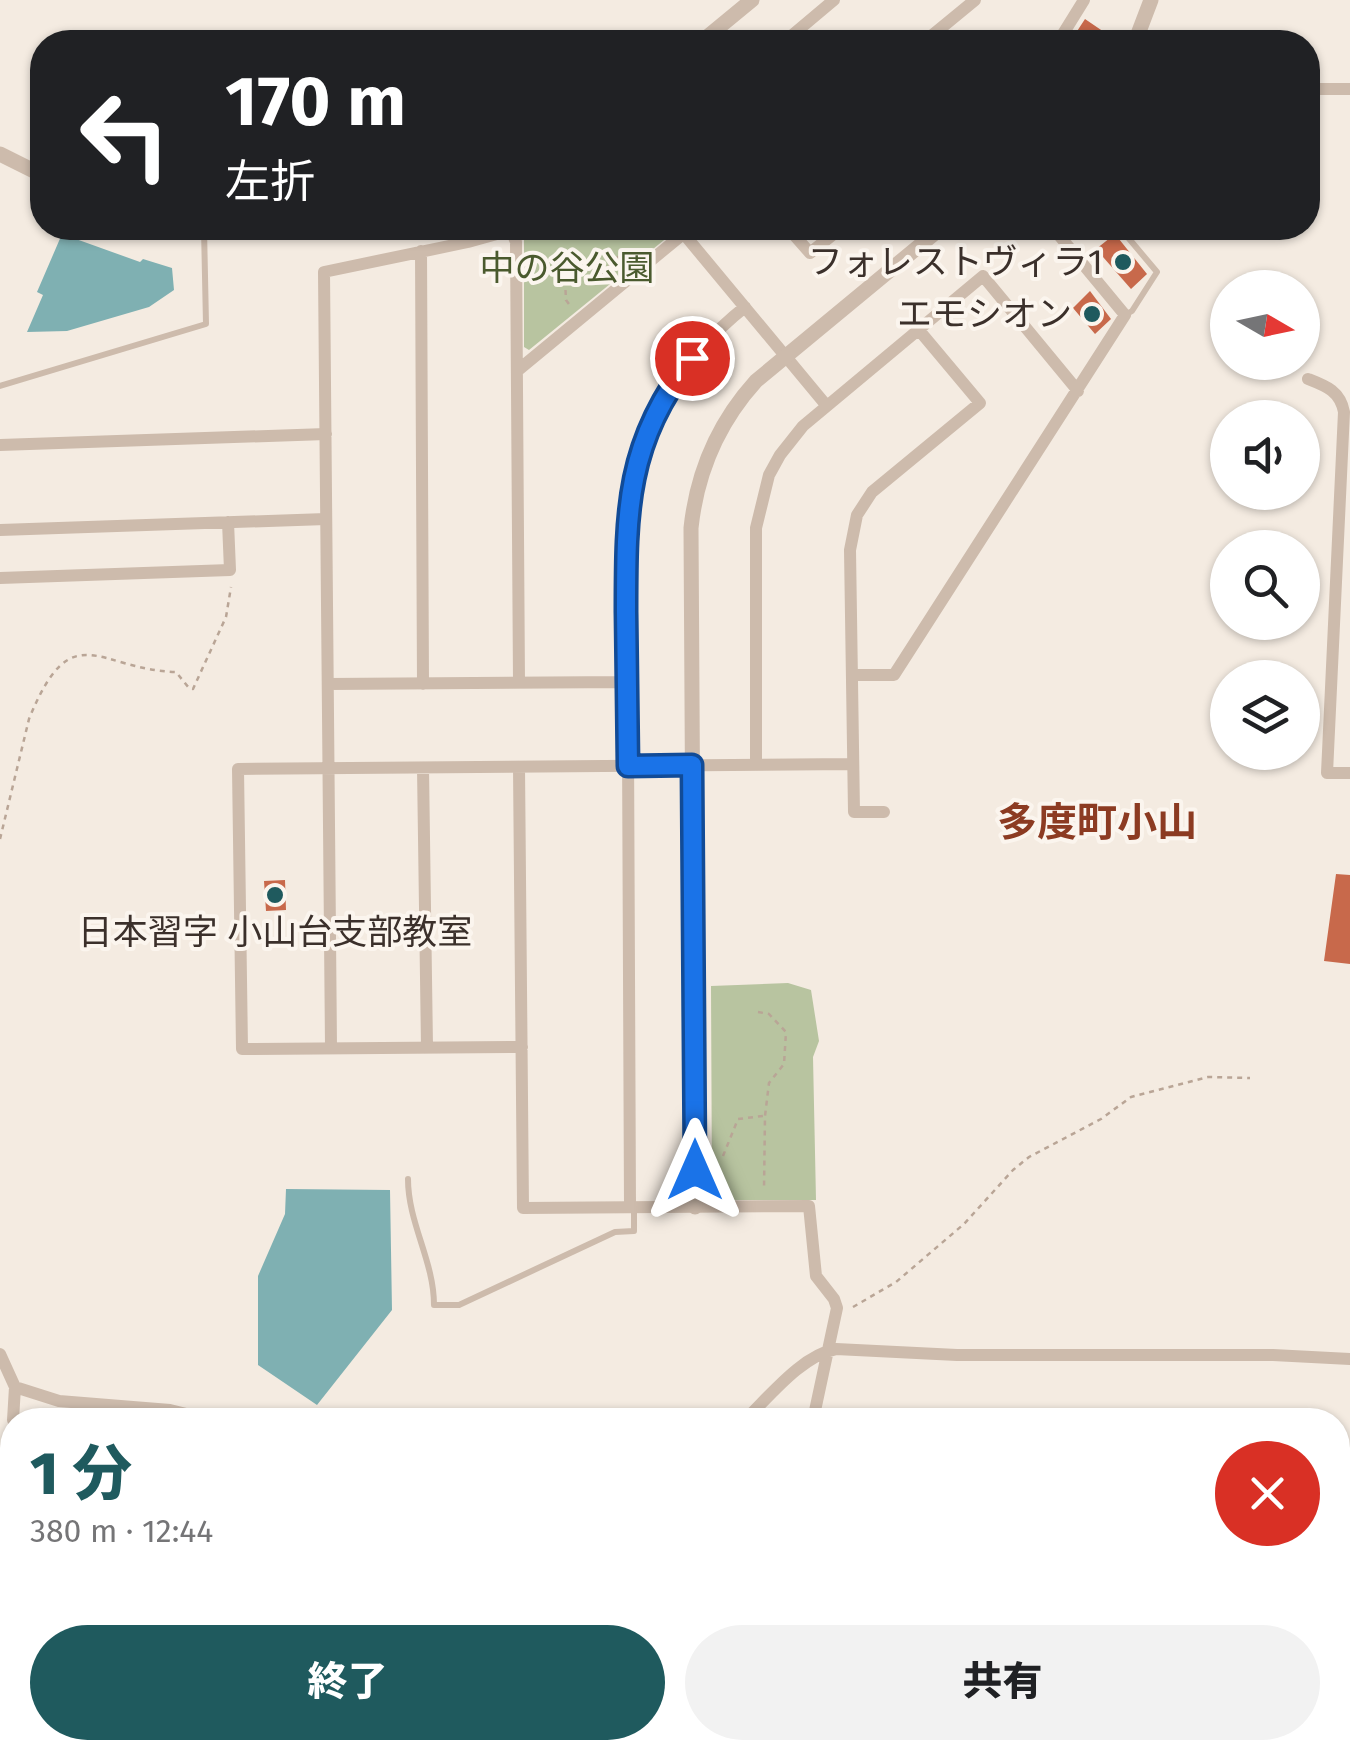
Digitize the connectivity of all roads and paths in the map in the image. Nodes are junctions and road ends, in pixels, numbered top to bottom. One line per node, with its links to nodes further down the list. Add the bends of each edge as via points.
1 (752, 0): 6 (street)
2 (834, 0): 7 (street)
3 (975, 0): 8 (street)
4 (1084, 0): 9 (street)
5 (1151, 0): 10 (street)
6 (716, 30)
7 (798, 30)
8 (939, 30)
9 (1065, 30)
10 (1140, 30)
11 (1320, 89): 12 (street)
12 (1350, 89)
13 (0, 154): 14 (street)
14 (30, 169)
15 (204, 240): 34 (lane, via 206,324)
16 (465, 240): 26 (street)
17 (516, 240): 32 (street)
18 (669, 240): 32 (street)
19 (689, 240): 27 (street)
20 (799, 240): 21 (street, via 810,253)
21 (826, 240)
22 (926, 240): 31 (street)
23 (1063, 240): 29 (street)
24 (1130, 240): 29 (lane, via 1156,272)
25 (625, 250): 28 (path, via 592,284 565,282)
26 (421, 251): 37 (street, via 324,272); 48 (street)
27 (745, 307): 31 (street); 46 (street, via 704,342 680,374 639,458 627,514)
28 (574, 313)
29 (1124, 315): 35 (street)
30 (918, 330): 35 (street, via 983,276); 36 (street); 44 (street, via 980,404 872,492 856,514 850,538)
31 (785, 356): 36 (street); 50 (street, via 730,414 706,459 693,504)
32 (517, 371): 45 (street)
33 (1310, 380): 56 (street, via 1334,391 1344,412 1326,773)
34 (0, 386)
35 (1078, 391): 44 (street, via 894,675)
36 (826, 405): 51 (street, via 780,455 758,510)
37 (326, 434): 38 (street); 39 (street)
38 (0, 445)
39 (326, 519): 40 (street); 47 (street)
40 (228, 522): 41 (street); 42 (street)
41 (0, 530)
42 (230, 570): 43 (street); 58 (path, via 226,618 193,689 176,672 105,656 64,660 29,719)
43 (0, 578)
44 (852, 675): 49 (street)
45 (519, 682): 46 (street); 48 (street)
46 (626, 682): 52 (street)
47 (328, 684): 48 (street); 53 (street)
48 (424, 684)
49 (852, 764): 51 (street); 57 (street, via 854,812)
50 (692, 765): 51 (street); 52 (street); 69 (street)
51 (756, 765)
52 (628, 766): 55 (street); 68 (street)
53 (328, 768): 54 (street); 60 (street); 60 (street, via 238,769 242,1049)
54 (423, 768): 55 (street); 61 (street)
55 (519, 768): 62 (street)
56 (1350, 773)
57 (884, 812)
58 (0, 839)
59 (758, 1012): 64 (path, via 786,1032 784,1064 769,1083)
60 (331, 1047): 61 (street)
61 (427, 1047): 62 (street)
62 (522, 1047): 68 (street, via 524,1208)
63 (1250, 1078): 70 (path, via 1208,1077 1130,1097 1013,1170 964,1224 896,1282 856,1306)
64 (765, 1116): 65 (path, via 738,1118); 67 (path)
65 (723, 1156)
66 (408, 1178): 68 (lane, via 410,1210 434,1280 434,1306 460,1305 615,1232 634,1231)
67 (764, 1206): 69 (street); 70 (street, via 809,1206 816,1276)
68 (632, 1207): 69 (street)
69 (695, 1207)
70 (837, 1308): 71 (street)
71 (825, 1351): 73 (street); 79 (street); 80 (street)
72 (0, 1354): 74 (street)
73 (1350, 1359)
74 (16, 1387): 75 (street); 76 (street)
75 (89, 1404): 77 (street); 78 (street)
76 (15, 1408)
77 (89, 1408)
78 (143, 1408)
79 (758, 1408)
80 (815, 1408)

